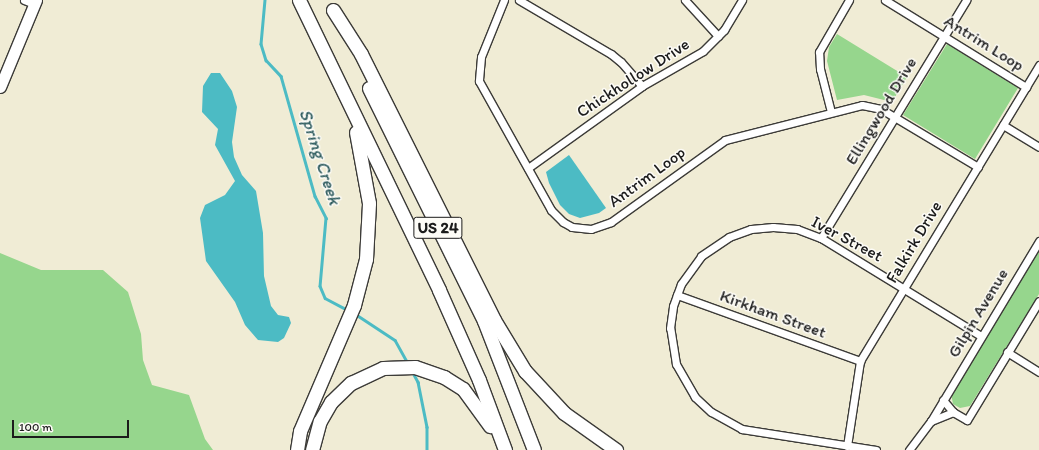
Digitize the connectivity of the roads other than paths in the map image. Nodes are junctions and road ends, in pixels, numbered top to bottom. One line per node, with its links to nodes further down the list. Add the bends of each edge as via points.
1 (24, 0): 10 (street)
2 (299, 0): 18 (highway, US 24)
3 (504, 0): 24 (street, Antrim Loop, via 481,58 478,75)
4 (519, 0): 15 (street, via 611,54)
5 (685, 0): 12 (street)
6 (742, 0): 12 (street, Chickhollow Drive)
7 (850, 0): 19 (street, via 820,52 820,69)
8 (885, 0): 13 (street, Antrim Loop)
9 (966, 0): 13 (street, Ellingwood Drive)
10 (35, 2): 16 (main road)
11 (331, 5): 41 (highway, US 24, via 484,321); 42 (highway, via 364,61 494,320 515,354 540,390 564,413)
12 (718, 36): 15 (street, Chickhollow Drive, via 703,51)
13 (944, 36): 17 (street, Antrim Loop); 20 (street, Ellingwood Drive)
14 (1039, 65): 17 (street, Falkirk Drive)
15 (642, 86): 24 (street, Chickhollow Drive)
16 (0, 87)
17 (1026, 87): 21 (street, Falkirk Drive)
18 (350, 109): 38 (highway, via 364,161 369,203 366,259 354,305 300,431); 40 (highway, US 24, via 442,297 479,380)
19 (831, 112): 20 (street, Antrim Loop, via 868,105); 24 (street, Antrim Loop, via 725,140 611,222 591,229 572,227 557,217)
20 (894, 117): 23 (street, Antrim Loop); 25 (street, Ellingwood Drive)
21 (1003, 125): 22 (street); 23 (street, Falkirk Drive)
22 (1039, 147)
23 (978, 167): 27 (street, Falkirk Drive)
24 (528, 168)
25 (821, 238): 27 (street, Iver Street); 28 (street, Iver Street, via 786,227 740,232 701,256 688,272)
26 (1039, 241): 30 (street, Gilpin Avenue)
27 (904, 288): 30 (street, Iver Street); 32 (street, Falkirk Drive)
28 (677, 295): 32 (street, Kirkham Street); 37 (street, Iver Street, via 670,328 674,357 688,387 707,409 731,425 748,430)
29 (1039, 301): 31 (street)
30 (981, 336): 34 (street, Gilpin Avenue)
31 (1007, 352): 33 (street); 35 (street, via 967,420)
32 (860, 362): 37 (street, Falkirk Drive)
33 (1039, 372)
34 (943, 400): 35 (street); 36 (street, Gilpin Avenue)
35 (953, 412): 36 (street)
36 (930, 421): 44 (street, Gilpin Avenue)
37 (847, 446): 43 (street, Iver Street)
38 (297, 450)
39 (312, 450): 40 (highway, via 325,411 351,383 383,368 415,367 444,377 463,389 481,411)
40 (504, 450)
41 (534, 450)
42 (616, 450)
43 (876, 450)
44 (909, 450)

